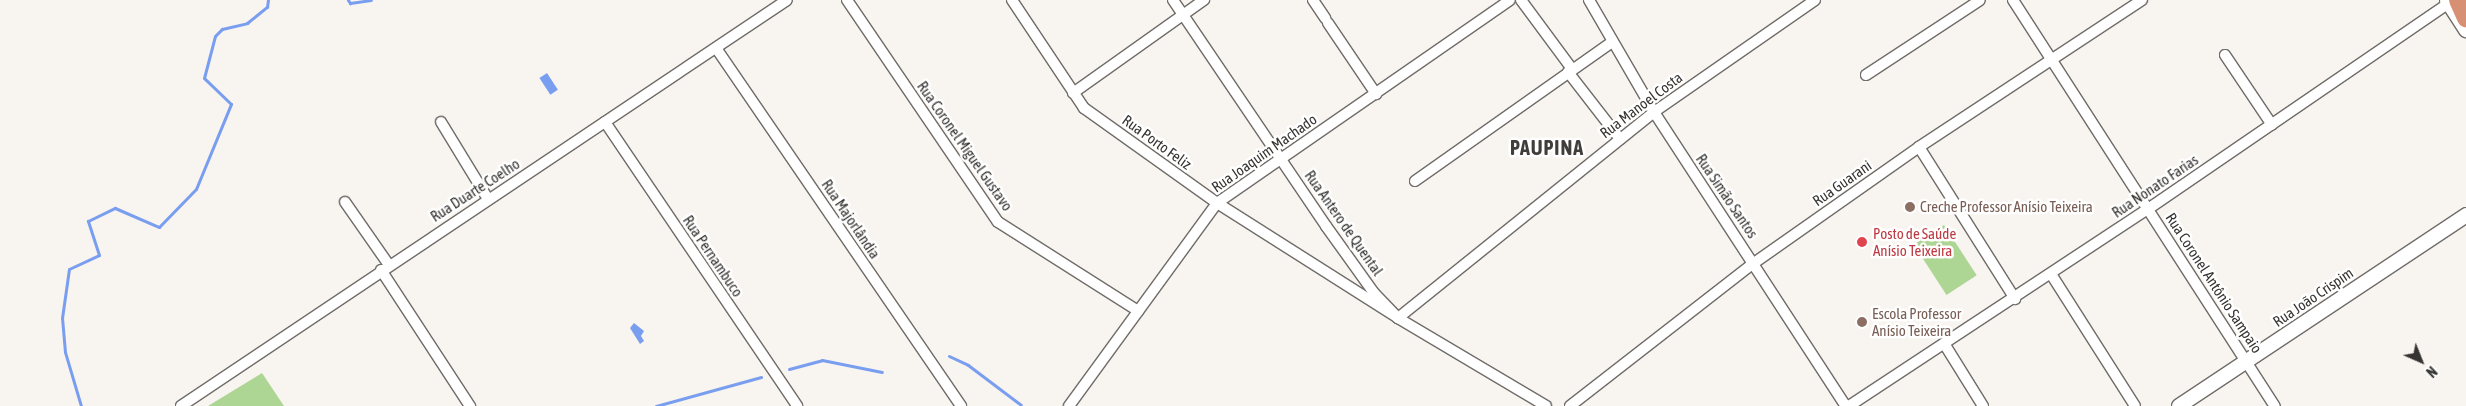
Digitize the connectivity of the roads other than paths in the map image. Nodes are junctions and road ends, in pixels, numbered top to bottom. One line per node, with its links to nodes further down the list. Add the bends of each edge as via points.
1 (787, 0): 19 (street, Rua Duarte Coelho)
2 (846, 0): 43 (street, Rua Coronel Miguel Gustavo, via 998,222)
3 (1012, 0): 24 (street, Rua Porto Feliz)
4 (1173, 0): 15 (street, Rua Antero de Quental)
5 (1204, 0): 15 (street)
6 (1313, 0): 25 (street)
7 (1521, 0): 22 (street)
8 (1589, 0): 18 (street, Rua Simão Santos)
9 (1815, 0): 26 (street, Rua Manoel Costa)
10 (1980, 0): 23 (street)
11 (2013, 0): 21 (street, Rua Coronel Antônio Sampaio)
12 (2142, 0): 21 (street, Rua Guarani)
13 (1505, 1): 25 (street, Rua Joaquim Machado)
14 (2451, 1): 16 (highway); 17 (main road); 29 (street, Rua Nonato Farias)
15 (1183, 15): 24 (street); 32 (street, Rua Antero de Quental)
16 (2466, 18)
17 (2466, 29)
18 (1612, 42): 22 (street); 26 (street, Rua Simão Santos)
19 (716, 48): 28 (street, Rua Duarte Coelho); 50 (street, Rua Majorlândia)
20 (2225, 55): 29 (street)
21 (2050, 60): 31 (street, Rua Guarani); 37 (street, Rua Coronel Antônio Sampaio)
22 (1570, 70): 30 (street); 33 (street)
23 (1866, 75)
24 (1073, 93): 36 (street, Rua Porto Feliz, via 1084,108)
25 (1376, 94): 32 (street, Rua Joaquim Machado)
26 (1654, 112): 30 (street, Rua Manoel Costa); 39 (street, Rua Simão Santos)
27 (441, 122): 34 (street)
28 (605, 122): 34 (street, Rua Duarte Coelho); 49 (street, Rua Pernambuco)
29 (2272, 125): 37 (street, Rua Nonato Farias)
30 (1620, 139): 44 (street, Rua Manoel Costa)
31 (1918, 147): 39 (street, Rua Guarani); 42 (street)
32 (1281, 158): 36 (street, Rua Joaquim Machado); 44 (street, Rua Antero de Quental, via 1374,293)
33 (1415, 181)
34 (488, 199): 40 (street, Rua Duarte Coelho)
35 (345, 202): 40 (street)
36 (1217, 203): 43 (street, Rua Joaquim Machado); 44 (street, Rua Porto Feliz)
37 (2148, 209): 41 (street, Rua Nonato Farias); 46 (street, Rua Coronel Antônio Sampaio)
38 (2466, 215): 46 (street, Rua João Crispim)
39 (1754, 263): 53 (street, Rua Guarani); 54 (street, Rua Simão Santos)
40 (385, 268): 47 (street, Rua Duarte Coelho); 48 (street)
41 (2051, 274): 42 (street, Rua Nonato Farias); 56 (street)
42 (2015, 299): 45 (street, Rua Nonato Farias)
43 (1138, 311): 51 (street, Rua Joaquim Machado)
44 (1398, 318): 52 (street, Rua Antero de Quental)
45 (1945, 345): 54 (street, Rua Nonato Farias); 55 (street)
46 (2246, 361): 57 (street, Rua João Crispim); 58 (street, Rua Coronel Antônio Sampaio)
47 (181, 406)
48 (470, 406)
49 (797, 406)
50 (961, 406)
51 (1069, 406)
52 (1546, 406)
53 (1570, 406)
54 (1848, 406)
55 (1983, 406)
56 (2135, 406)
57 (2179, 406)
58 (2275, 406)

